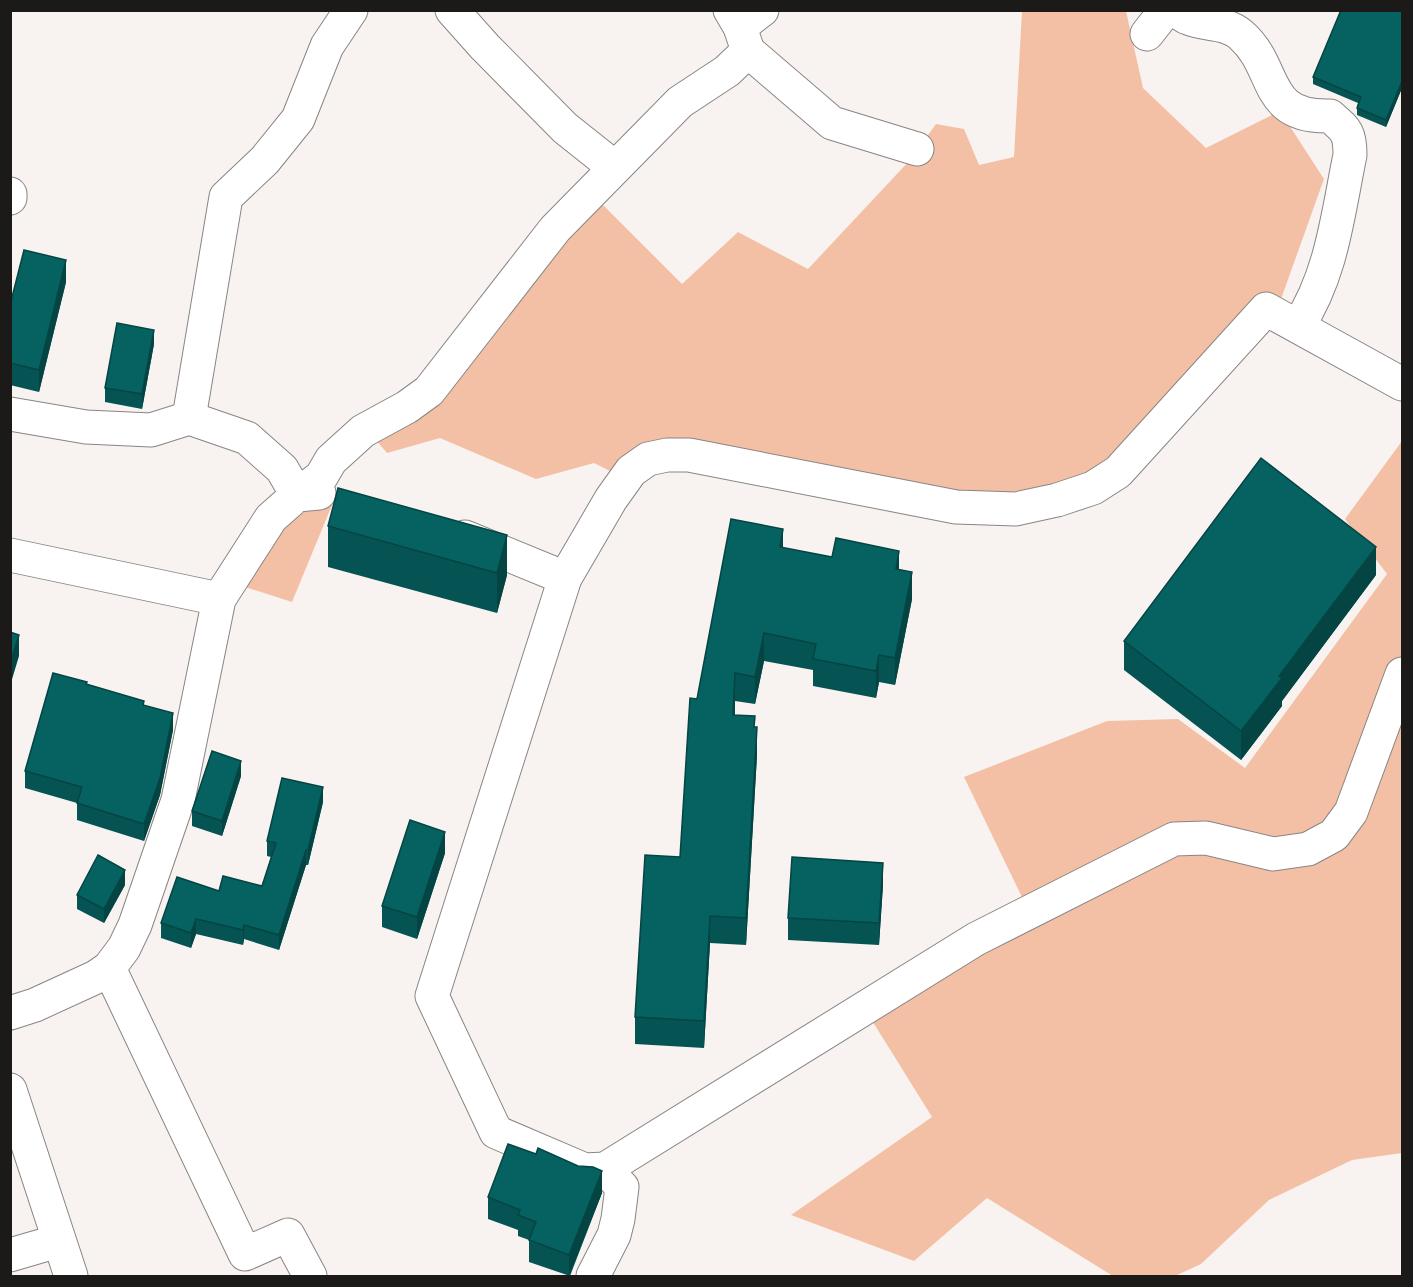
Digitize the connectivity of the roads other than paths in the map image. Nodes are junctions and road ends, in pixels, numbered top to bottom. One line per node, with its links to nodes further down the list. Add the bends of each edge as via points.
1 (351, 10): 10 (street, via 327,46 298,119 265,160 226,197)
2 (452, 10): 6 (street, via 565,128)
3 (1176, 10): 7 (street, via 1188,18 1224,25 1240,34 1254,49 1278,96 1296,112 1312,117 1330,116 1350,138 1329,258 1311,307)
4 (745, 25): 5 (street, via 832,123 859,117); 6 (street, via 727,71 680,102)
5 (917, 149)
6 (614, 167): 11 (street, via 555,229 429,392 363,431 331,460 321,477)
7 (1298, 326): 8 (street); 15 (street, via 1266,309 1118,472 1093,488 1016,509 956,507 689,455 648,459 631,471 611,499)
8 (1402, 384)
9 (10, 414): 10 (street, via 86,427 151,430)
10 (189, 418): 11 (street, via 247,438 282,469)
11 (297, 495): 12 (street, via 326,492); 16 (street, via 271,518)
12 (347, 496)
13 (438, 526): 15 (street)
14 (10, 555): 16 (street)
15 (565, 579): 21 (street, via 432,996 496,1132 585,1170)
16 (219, 599): 18 (street, via 178,800 135,925)
17 (1402, 674): 21 (street, via 1351,812 1334,836 1308,849 1273,854 1206,838 1174,839 975,939)
18 (109, 968): 19 (street); 25 (street, via 245,1254 288,1235)
19 (10, 1013)
20 (10, 1090): 22 (street)
21 (605, 1169): 26 (street, via 622,1187 614,1234)
22 (58, 1241): 23 (street); 24 (street)
23 (12, 1255)
24 (71, 1276)
25 (310, 1276)
26 (593, 1276)

